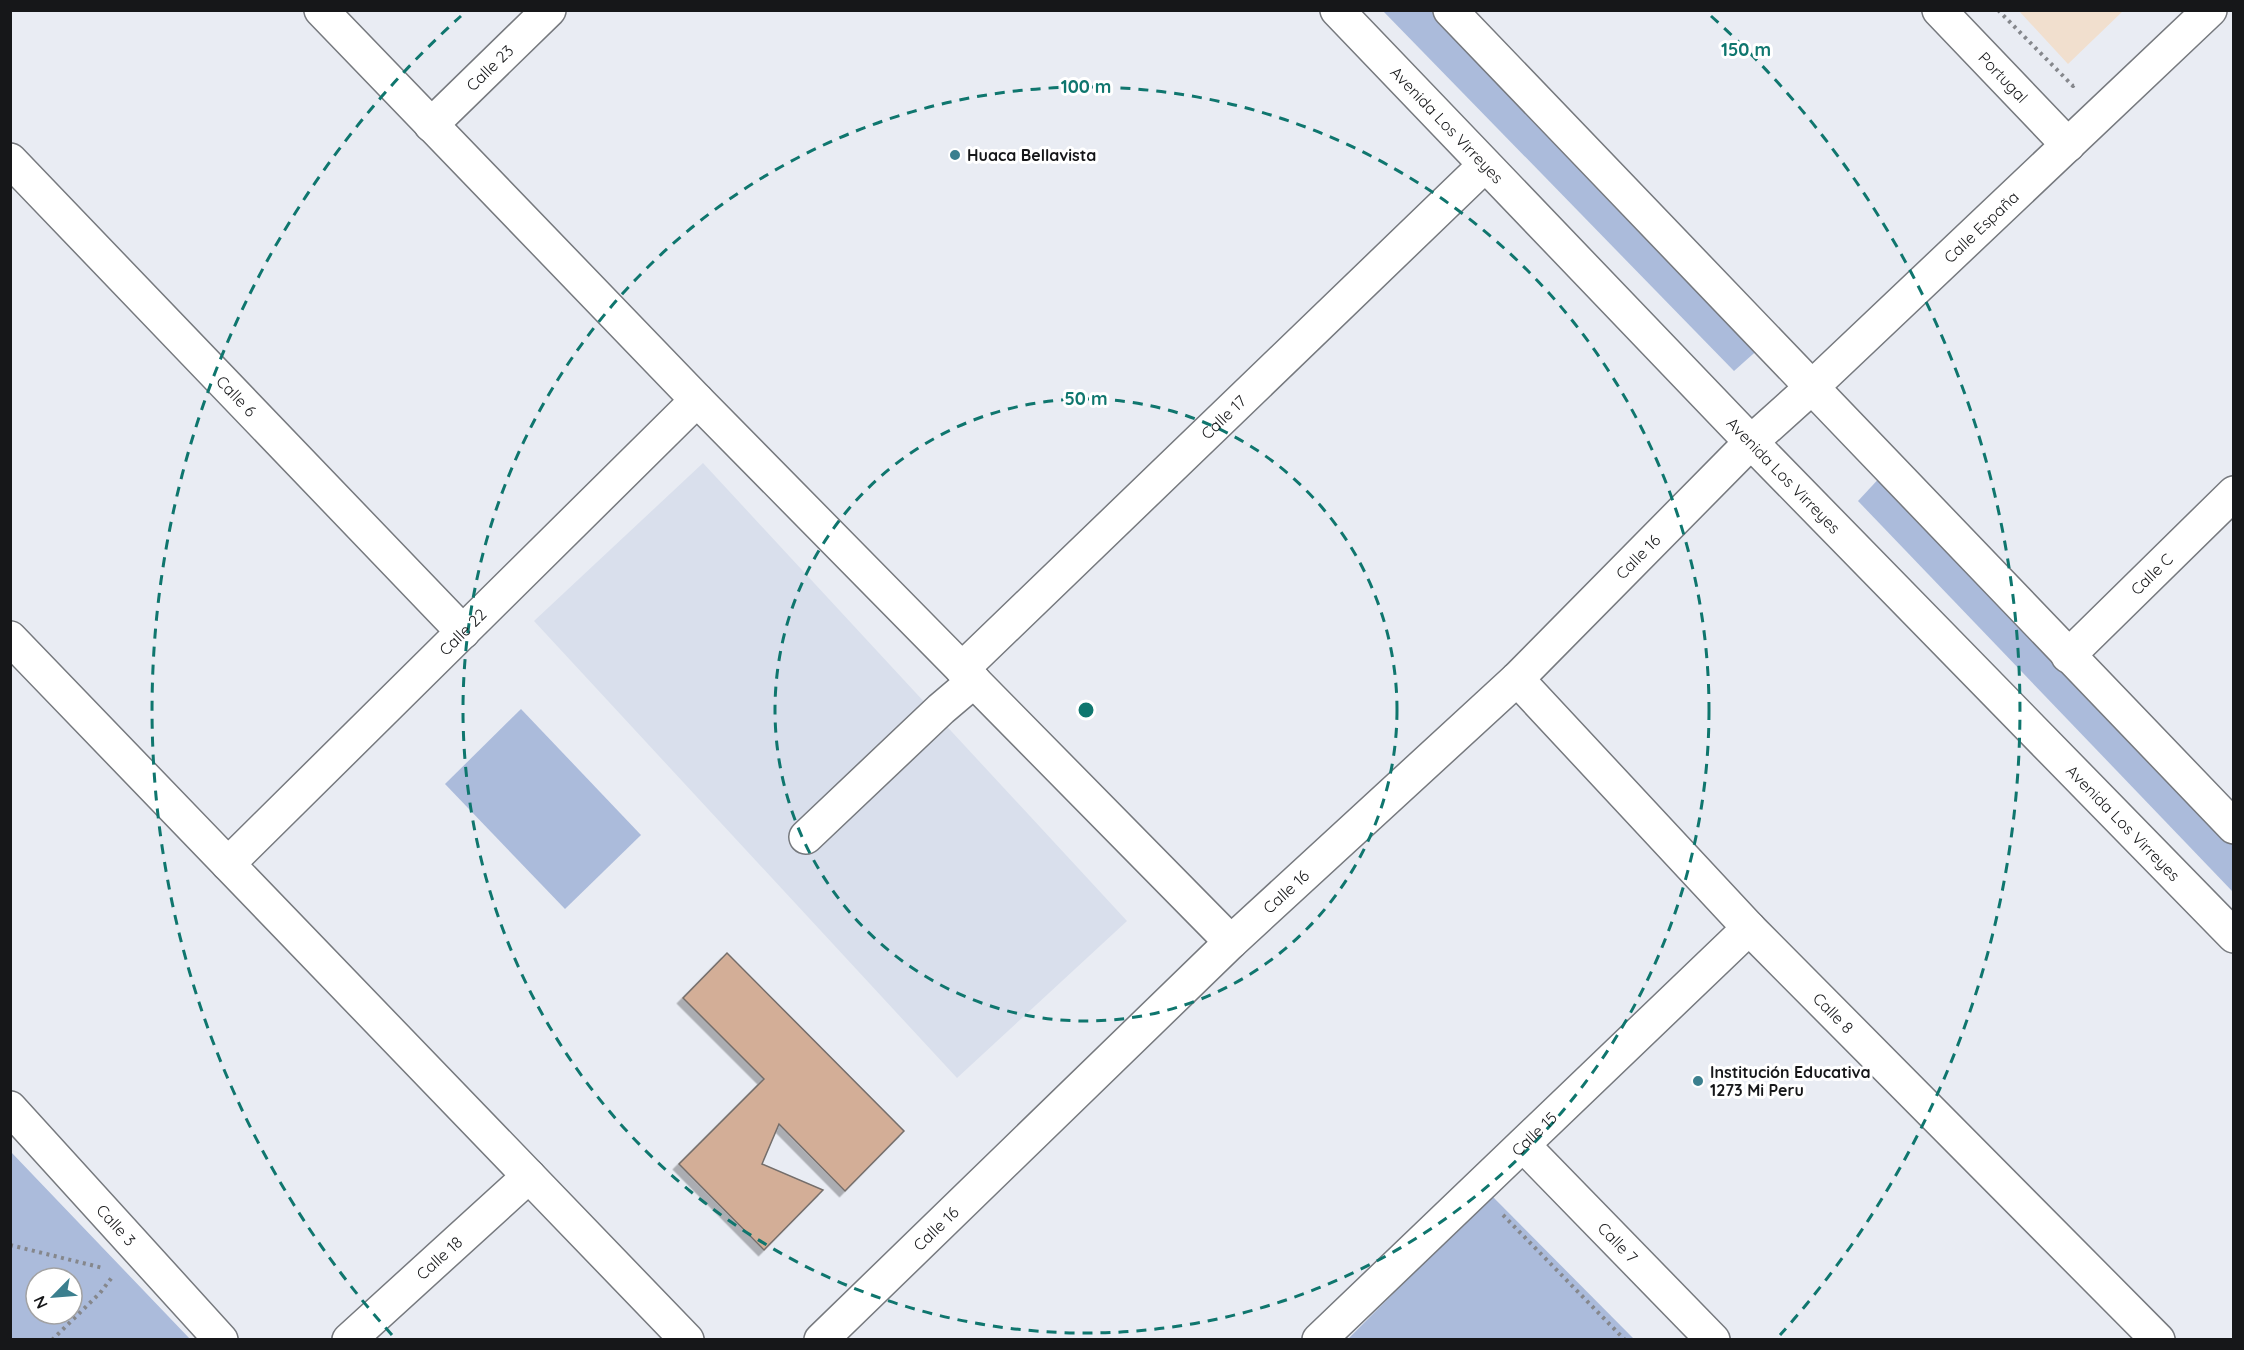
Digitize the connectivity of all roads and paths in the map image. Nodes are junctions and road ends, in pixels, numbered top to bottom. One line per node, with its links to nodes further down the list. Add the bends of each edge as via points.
1 (321, 10): 9 (street)
2 (549, 10): 9 (street, Calle 23)
3 (1337, 10): 12 (street, Avenida Los Virreyes)
4 (1450, 10): 13 (street)
5 (1939, 10): 10 (street, Portugal)
6 (1998, 10): 8 (path)
7 (2210, 10): 10 (street, Calle España)
8 (2073, 86)
9 (432, 125): 14 (street)
10 (2068, 145): 13 (street, Calle España)
11 (10, 160): 17 (street, Calle 6)
12 (1485, 165): 15 (street, Avenida Los Virreyes); 20 (street, Calle 17)
13 (1811, 388): 15 (street, Calle España); 19 (street)
14 (698, 400): 17 (street, Calle 22); 20 (street)
15 (1751, 442): 21 (street, Calle 16); 26 (street, Avenida Los Virreyes)
16 (2234, 493): 19 (street, Calle C)
17 (463, 632): 24 (street, Calle 22)
18 (10, 638): 24 (street)
19 (2068, 656): 22 (street)
20 (968, 675): 23 (street, Calle 17, via 941,709); 27 (street)
21 (1517, 679): 25 (street, Calle 8); 27 (street, Calle 16)
22 (2234, 827)
23 (806, 837)
24 (228, 864): 30 (street)
25 (1749, 928): 29 (street, Calle 15); 43 (street, Calle 8)
26 (2234, 936)
27 (1231, 942): 39 (street, Calle 16)
28 (10, 1108): 36 (street, Calle 3)
29 (1523, 1144): 40 (street, Calle 15); 42 (street, Calle 7)
30 (529, 1176): 37 (street, Calle 18); 38 (street)
31 (1502, 1214): 41 (path)
32 (10, 1245): 33 (path)
33 (106, 1268)
34 (116, 1271): 35 (path, via 100,1293)
35 (52, 1340)
36 (221, 1340)
37 (349, 1340)
38 (687, 1340)
39 (821, 1340)
40 (1319, 1340)
41 (1624, 1340)
42 (1713, 1340)
43 (2158, 1340)

